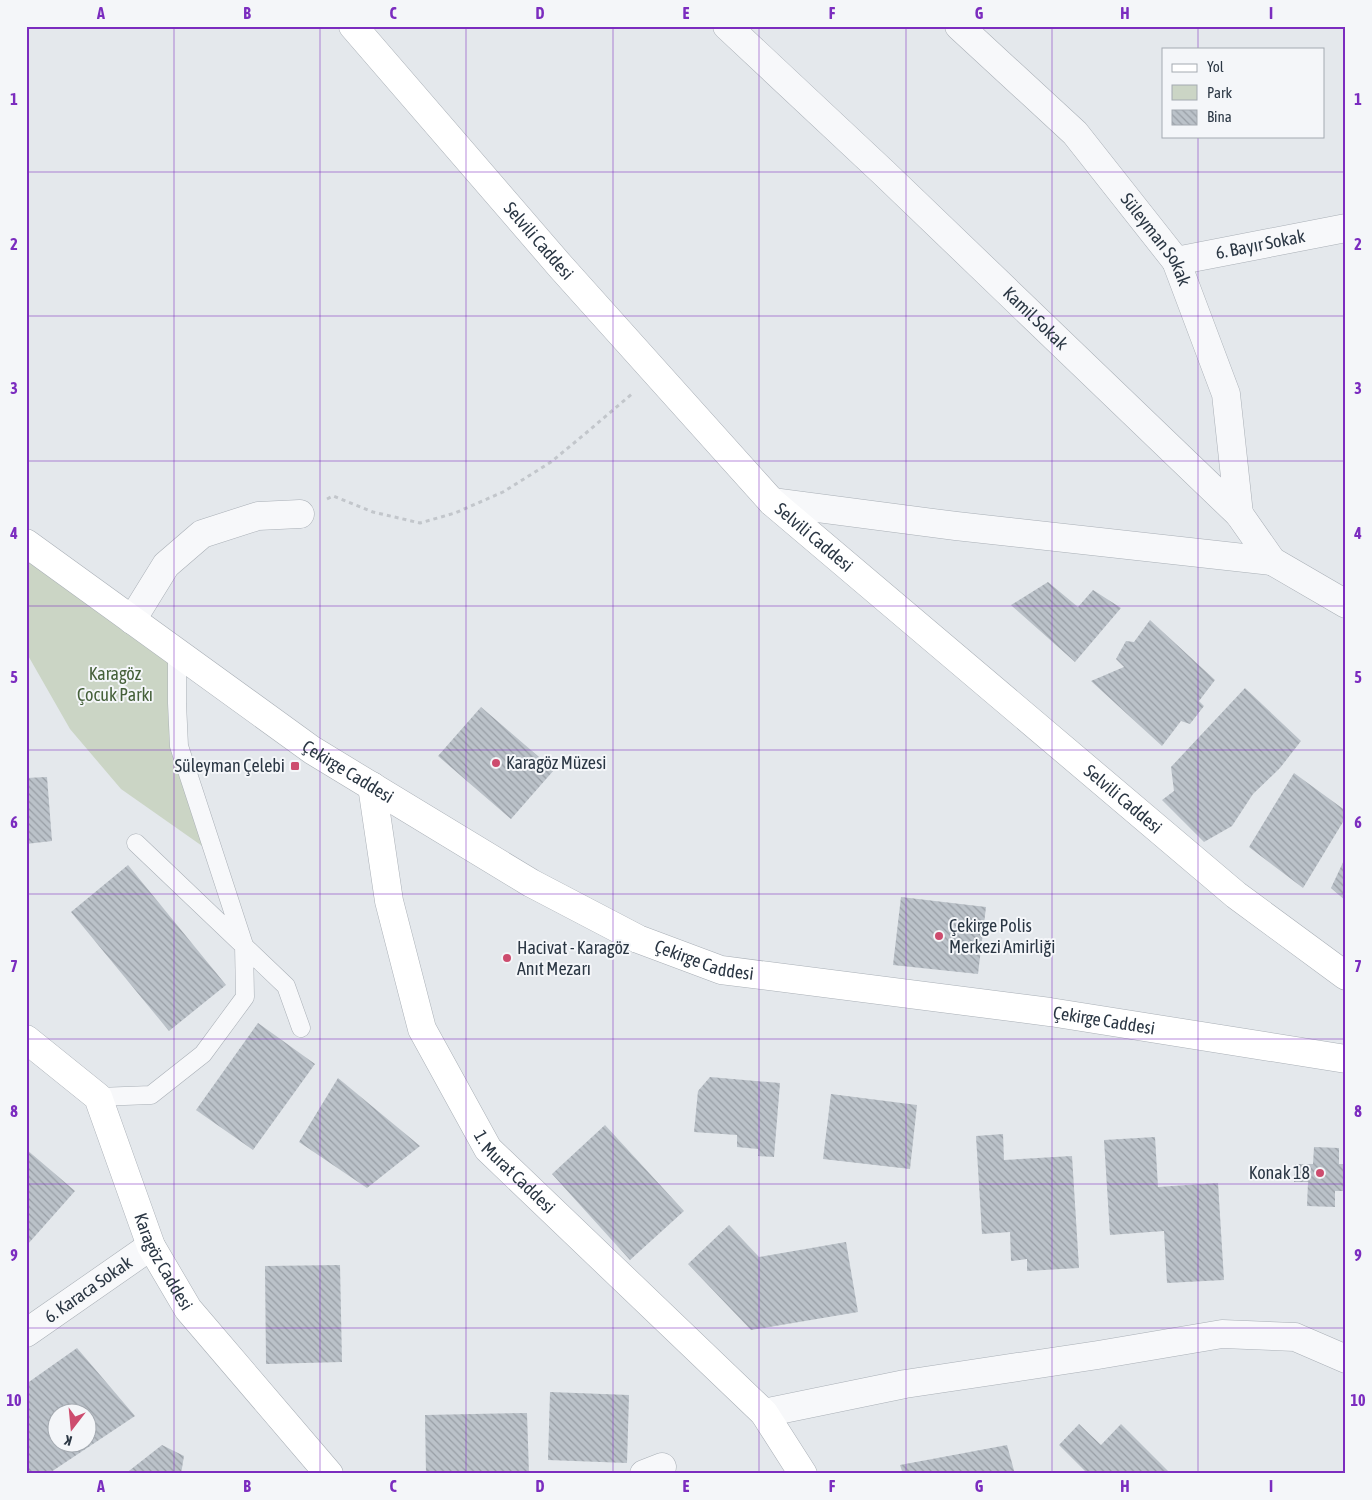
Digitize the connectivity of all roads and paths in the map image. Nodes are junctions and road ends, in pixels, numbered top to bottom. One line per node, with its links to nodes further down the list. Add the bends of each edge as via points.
1 (353, 26): 6 (street, Selvili Caddesi)
2 (727, 26): 9 (street, Kamil Sokak)
3 (959, 26): 5 (street, Süleyman Sokak, via 1075,133)
4 (1346, 228): 5 (street, 6. Bayır Sokak)
5 (1176, 261): 9 (street, Süleyman Sokak, via 1226,394)
6 (656, 372): 7 (street, Selvili Caddesi); 8 (path, via 551,462 503,492 455,513 420,524 372,512 333,496)
7 (772, 502): 11 (street); 18 (street, Selvili Caddesi, via 1236,895)
8 (300, 514): 13 (street, via 258,516 202,534 166,565)
9 (1239, 514): 11 (street, Kamil Sokak)
10 (26, 543): 13 (street, Çekirge Caddesi)
11 (1272, 561): 12 (street, Kamil Sokak)
12 (1346, 604)
13 (132, 620): 14 (street, Çekirge Caddesi)
14 (177, 652): 15 (street, Çekirge Caddesi, via 312,750); 17 (lane, via 179,746)
15 (372, 786): 21 (street, Çekirge Caddesi, via 532,883 638,939 721,970 1050,1012); 26 (street, 1. Murat Caddesi, via 389,901 422,1029 488,1149)
16 (136, 842): 17 (lane)
17 (244, 945): 19 (lane, via 286,986); 22 (lane, via 245,997 203,1054 151,1095)
18 (1346, 976)
19 (301, 1028)
20 (26, 1039): 22 (street)
21 (1346, 1059)
22 (98, 1097): 23 (street, Karagöz Caddesi)
23 (151, 1246): 24 (street, 6. Karaca Sokak); 27 (street, Karagöz Caddesi, via 188,1309)
24 (26, 1333)
25 (1346, 1359): 26 (street, via 1295,1337 1222,1334 905,1384)
26 (764, 1413): 28 (street, 1. Murat Caddesi)
27 (329, 1474)
28 (803, 1474)

